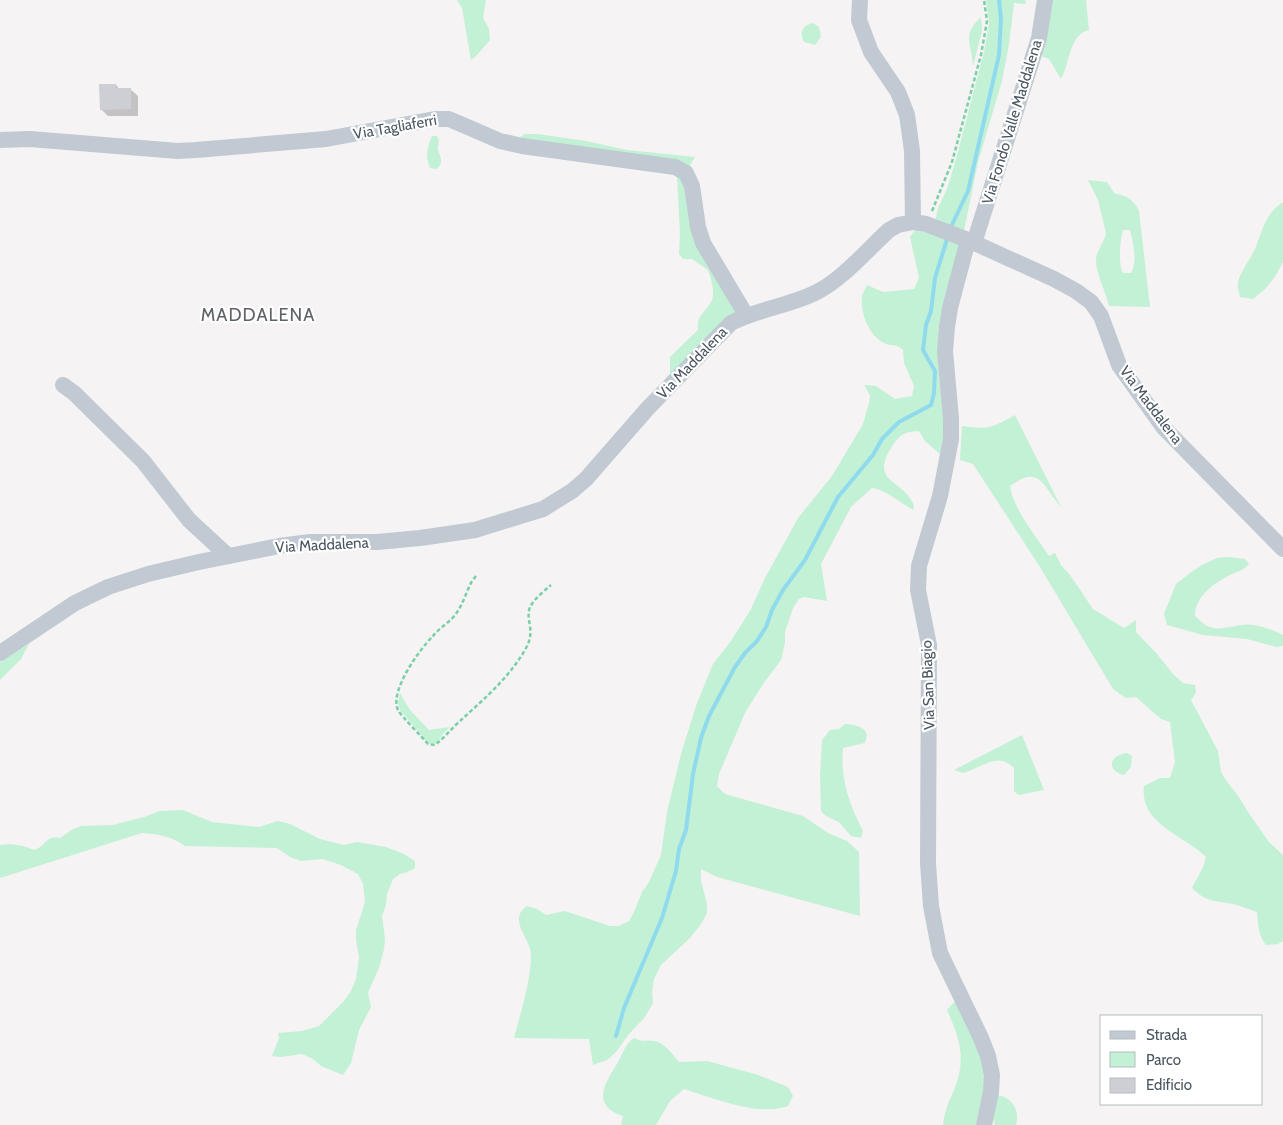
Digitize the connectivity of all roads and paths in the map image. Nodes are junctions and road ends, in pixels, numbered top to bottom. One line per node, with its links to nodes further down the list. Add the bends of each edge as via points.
1 (860, 0): 5 (street, via 860,20 871,52 898,92 906,115)
2 (984, 0): 5 (path, via 987,21 981,55 952,162)
3 (1045, 0): 6 (street, Via Fondo Valle Maddalena, via 1039,38)
4 (0, 140): 7 (street, Via Tagliaferri, via 30,139 178,151 326,139 449,119 500,141 522,146 675,167 686,173 692,186 702,243)
5 (925, 225): 6 (street, Via Maddalena); 7 (street, Via Maddalena, via 898,225 834,282 784,305)
6 (968, 240): 9 (street, Via Maddalena, via 1054,279 1092,302 1101,316 1119,365 1164,428); 14 (street, Via San Biagio, via 947,326 945,351 951,439 940,496 918,577 929,646 928,863 931,906 940,953 988,1056 992,1075)
7 (746, 315): 10 (street, Via Maddalena, via 731,323 648,408 586,479 543,509 475,530 377,542 302,543)
8 (63, 386): 10 (street, via 74,392 143,461 189,520)
9 (1283, 549)
10 (228, 556): 13 (street, Via Maddalena, via 148,574 108,587 75,602)
11 (476, 576): 12 (path, via 454,617 421,650 398,692 398,710 428,744 435,746 483,702 527,647 532,634 530,608)
12 (551, 585)
13 (0, 652)
14 (984, 1125)

